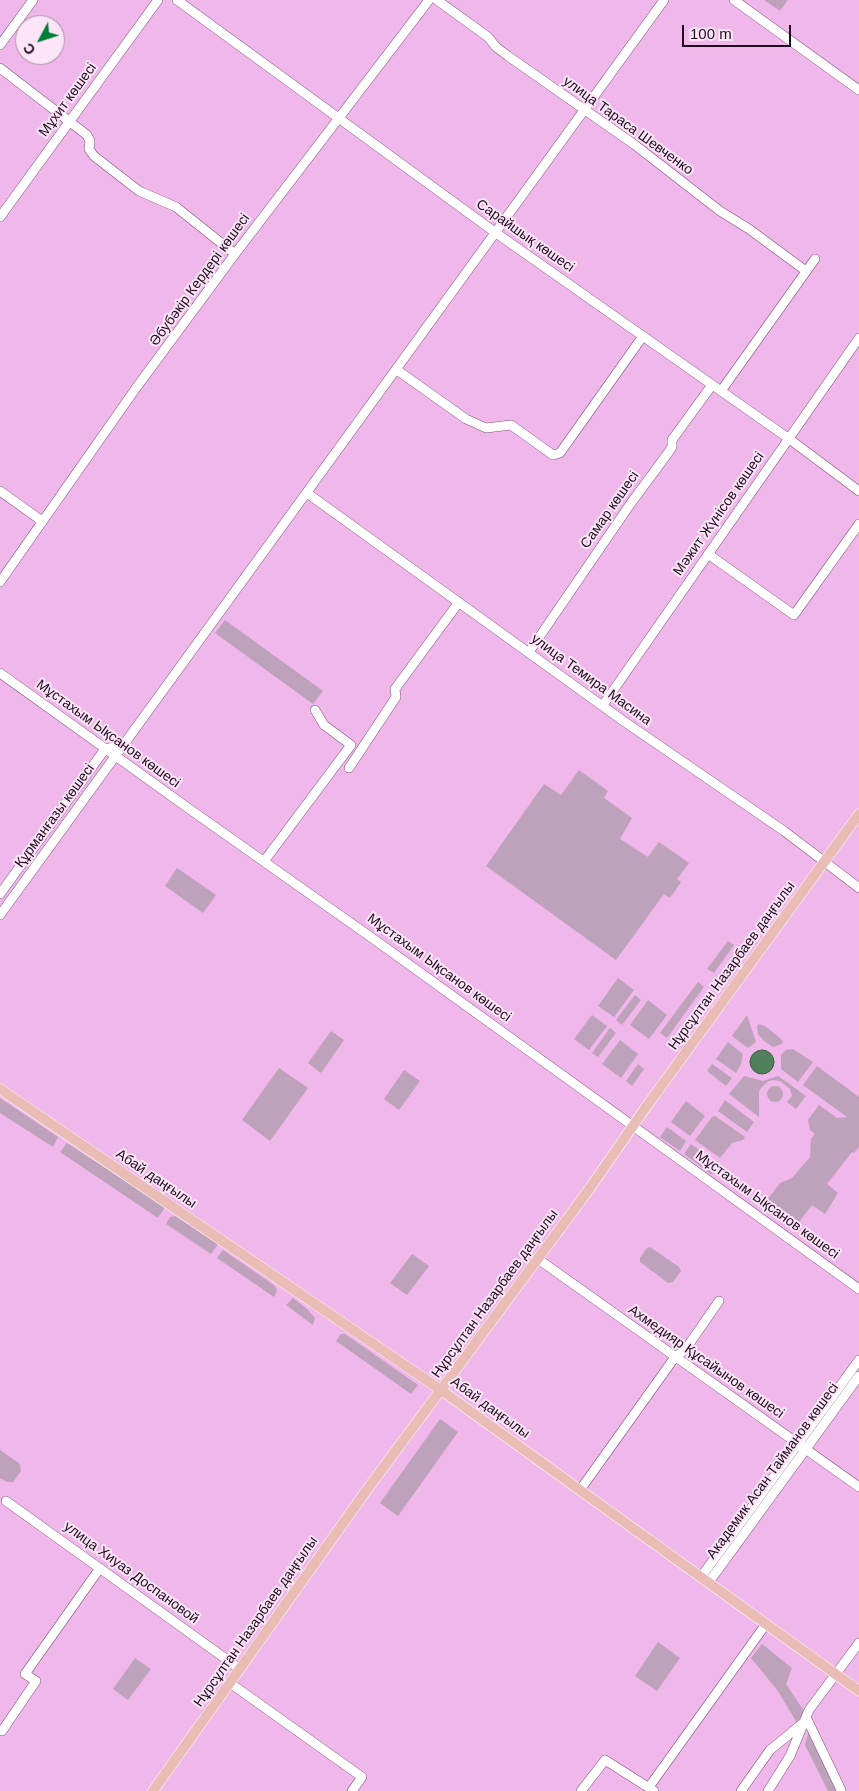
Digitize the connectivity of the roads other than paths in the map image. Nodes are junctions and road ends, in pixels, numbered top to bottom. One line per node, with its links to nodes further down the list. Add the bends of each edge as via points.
1 (33, 0): 8 (street)
2 (158, 0): 13 (street, Мұхит көшесі)
3 (176, 0): 12 (street, Сарайшық көшесі)
4 (429, 0): 12 (street, Әбубәкір Кердері көшесі)
5 (437, 0): 11 (street, улица Тараса Шевченко)
6 (664, 0): 11 (street, Құрманғазы көшесі)
7 (734, 0): 10 (street)
8 (0, 44)
9 (0, 68): 13 (street)
10 (859, 90)
11 (584, 111): 15 (street, Құрманғазы көшесі); 18 (street, улица Тараса Шевченко)
12 (338, 117): 15 (street, Сарайшық көшесі); 16 (street, Әбубәкір Кердері көшесі)
13 (70, 122): 14 (street, Мұхит көшесі); 16 (street, via 89,138 89,150 94,156 139,191 176,207)
14 (0, 217)
15 (496, 233): 19 (street, Сарайшық көшесі); 21 (street, Құрманғазы көшесі)
16 (235, 254): 28 (street, Әбубәкір Кердері көшесі)
17 (815, 259): 18 (street)
18 (806, 271): 23 (street)
19 (643, 336): 21 (street, via 560,453 553,455 511,425 486,428 466,419); 22 (street, Сарайшық көшесі)
20 (859, 338): 24 (street, Мәжит Жүнісов көшесі)
21 (397, 370): 27 (street, Құрманғазы көшесі)
22 (712, 385): 23 (street, Сарайшық көшесі); 33 (street, Самар көшесі)
23 (720, 391): 24 (street, Сарайшық көшесі)
24 (788, 438): 26 (street, Сарайшық көшесі); 30 (street, Мәжит Жүнісов көшесі)
25 (0, 491): 28 (street)
26 (859, 491)
27 (307, 493): 32 (street, улица Темира Масина); 37 (street, Құрманғазы көшесі)
28 (42, 521): 31 (street, Әбубәкір Кердері көшесі)
29 (859, 524): 30 (street, via 794,615)
30 (708, 554): 35 (street, Мәжит Жүнісов көшесі)
31 (0, 582)
32 (458, 602): 33 (street, улица Темира Масина); 40 (street, via 395,689 396,697)
33 (529, 652): 35 (street, улица Темира Масина)
34 (0, 673): 38 (street, Мұстахым Ықсанов көшесі)
35 (603, 706): 43 (street, улица Темира Масина)
36 (315, 710): 42 (street, via 324,725 351,745)
37 (124, 744): 38 (street); 39 (street, Құрманғазы көшесі)
38 (105, 749): 39 (street, Мұстахым Ықсанов көшесі); 45 (street)
39 (116, 756): 42 (street, Мұстахым Ықсанов көшесі); 46 (street, Құрманғазы көшесі)
40 (349, 768)
41 (859, 814): 43 (main road, Нұрсұлтан Назарбаев даңғылы)
42 (265, 860): 48 (street, Мұстахым Ықсанов көшесі)
43 (824, 862): 44 (street, улица Темира Масина); 48 (main road, Нұрсұлтан Назарбаев даңғылы)
44 (859, 888)
45 (0, 894)
46 (0, 915)
47 (0, 1090): 55 (main road, Абай даңғылы)
48 (633, 1126): 49 (main road, Нұрсұлтан Назарбаев даңғылы); 50 (street, Мұстахым Ықсанов көшесі)
49 (538, 1260): 52 (street, Ахмедияр Құсайынов көшесі); 55 (main road, Нұрсұлтан Назарбаев даңғылы)
50 (859, 1289)
51 (719, 1301): 52 (street, via 685,1350)
52 (676, 1357): 56 (street, Ахмедияр Құсайынов көшесі); 58 (street)
53 (859, 1360): 56 (street, Академик Асан Тайманов көшесі)
54 (859, 1376): 56 (street, Академик Асан Тайманов көшесі)
55 (442, 1390): 58 (main road, Абай даңғылы); 64 (main road, Нұрсұлтан Назарбаев даңғылы)
56 (802, 1447): 57 (street, Ахмедияр Құсайынов көшесі); 61 (street, Академик Асан Тайманов көшесі)
57 (859, 1487)
58 (580, 1490): 61 (main road, Абай даңғылы)
59 (6, 1501): 60 (street, улица Хиуаз Доспановой)
60 (100, 1568): 64 (street, улица Хиуаз Доспановой); 69 (street, via 25,1674 36,1681)
61 (705, 1580): 62 (main road, Абай даңғылы)
62 (766, 1624): 65 (main road, Абай даңғылы); 70 (street)
63 (859, 1643): 65 (street)
64 (240, 1669): 66 (main road, Нұрсұлтан Назарбаев даңғылы)
65 (836, 1674): 67 (main road, Абай даңғылы); 68 (street)
66 (230, 1683): 72 (main road, Нұрсұлтан Назарбаев даңғылы); 73 (street, via 362,1777)
67 (859, 1691)
68 (805, 1720): 71 (street); 75 (street, via 770,1750); 76 (street, via 790,1756)
69 (2, 1731)
70 (651, 1789): 74 (street, via 605,1760)
71 (841, 1790)
72 (154, 1791)
73 (352, 1791)
74 (581, 1791)
75 (741, 1791)
76 (768, 1791)

